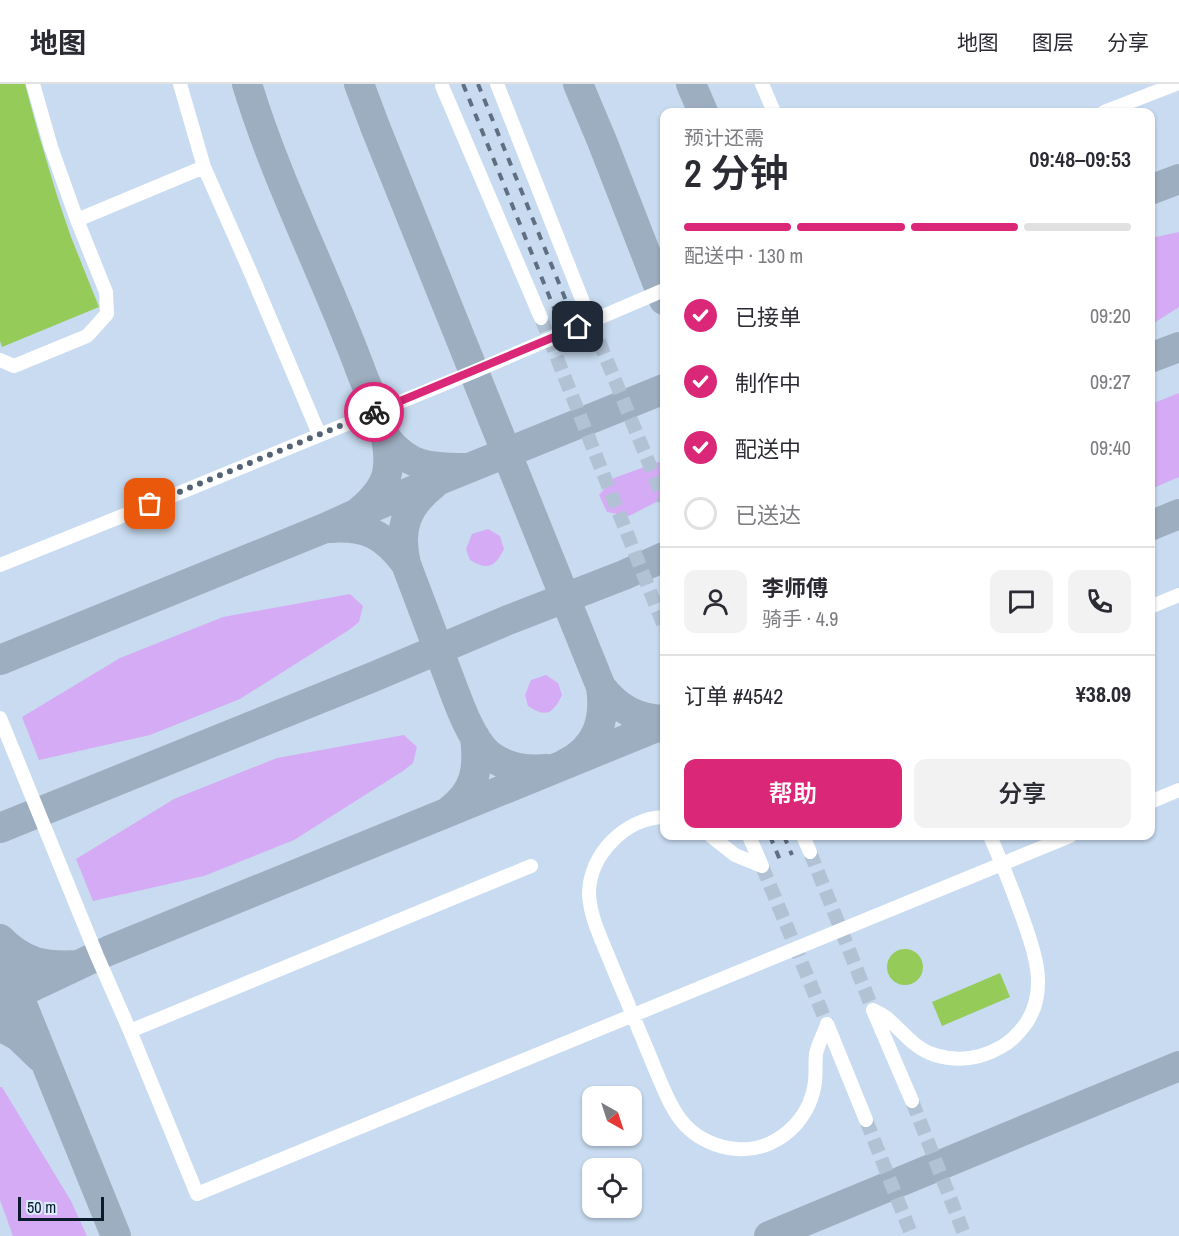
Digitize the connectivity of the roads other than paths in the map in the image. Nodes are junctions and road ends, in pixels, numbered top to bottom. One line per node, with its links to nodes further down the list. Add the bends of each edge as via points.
1 (33, 84): 10 (lane)
2 (180, 84): 9 (lane)
3 (497, 84): 12 (lane)
4 (762, 84): 7 (lane)
5 (1176, 84): 8 (lane)
6 (442, 86): 13 (lane)
7 (772, 108)
8 (1114, 108)
9 (204, 167): 10 (lane); 15 (lane)
10 (76, 220): 14 (lane, via 106,292 106,314 87,336 14,366)
11 (660, 292): 15 (lane)
12 (583, 302)
13 (541, 318)
14 (0, 360)
15 (319, 435): 16 (lane)
16 (0, 565)
17 (1179, 596): 18 (lane)
18 (1155, 605)
19 (0, 718): 32 (lane)
20 (1179, 790): 21 (lane)
21 (1155, 800)
22 (660, 818): 31 (lane, via 644,820 618,836 597,862 592,876 590,901 594,923)
23 (716, 840): 24 (lane, via 735,855 762,866)
24 (751, 840)
25 (805, 840): 26 (lane, via 810,852)
26 (810, 840)
27 (992, 840): 29 (lane)
28 (1060, 840): 29 (lane)
29 (1002, 863): 31 (lane); 33 (lane, via 1037,964 1037,997 1031,1014 1009,1042 978,1058 962,1060 919,1048 873,1010)
30 (531, 866): 32 (lane)
31 (633, 1016): 32 (lane, via 197,1194); 34 (lane, via 674,1109 697,1136 714,1145 749,1150 766,1146 797,1123 810,1104 816,1054 828,1024)
32 (130, 1031)
33 (912, 1101)
34 (866, 1120)

